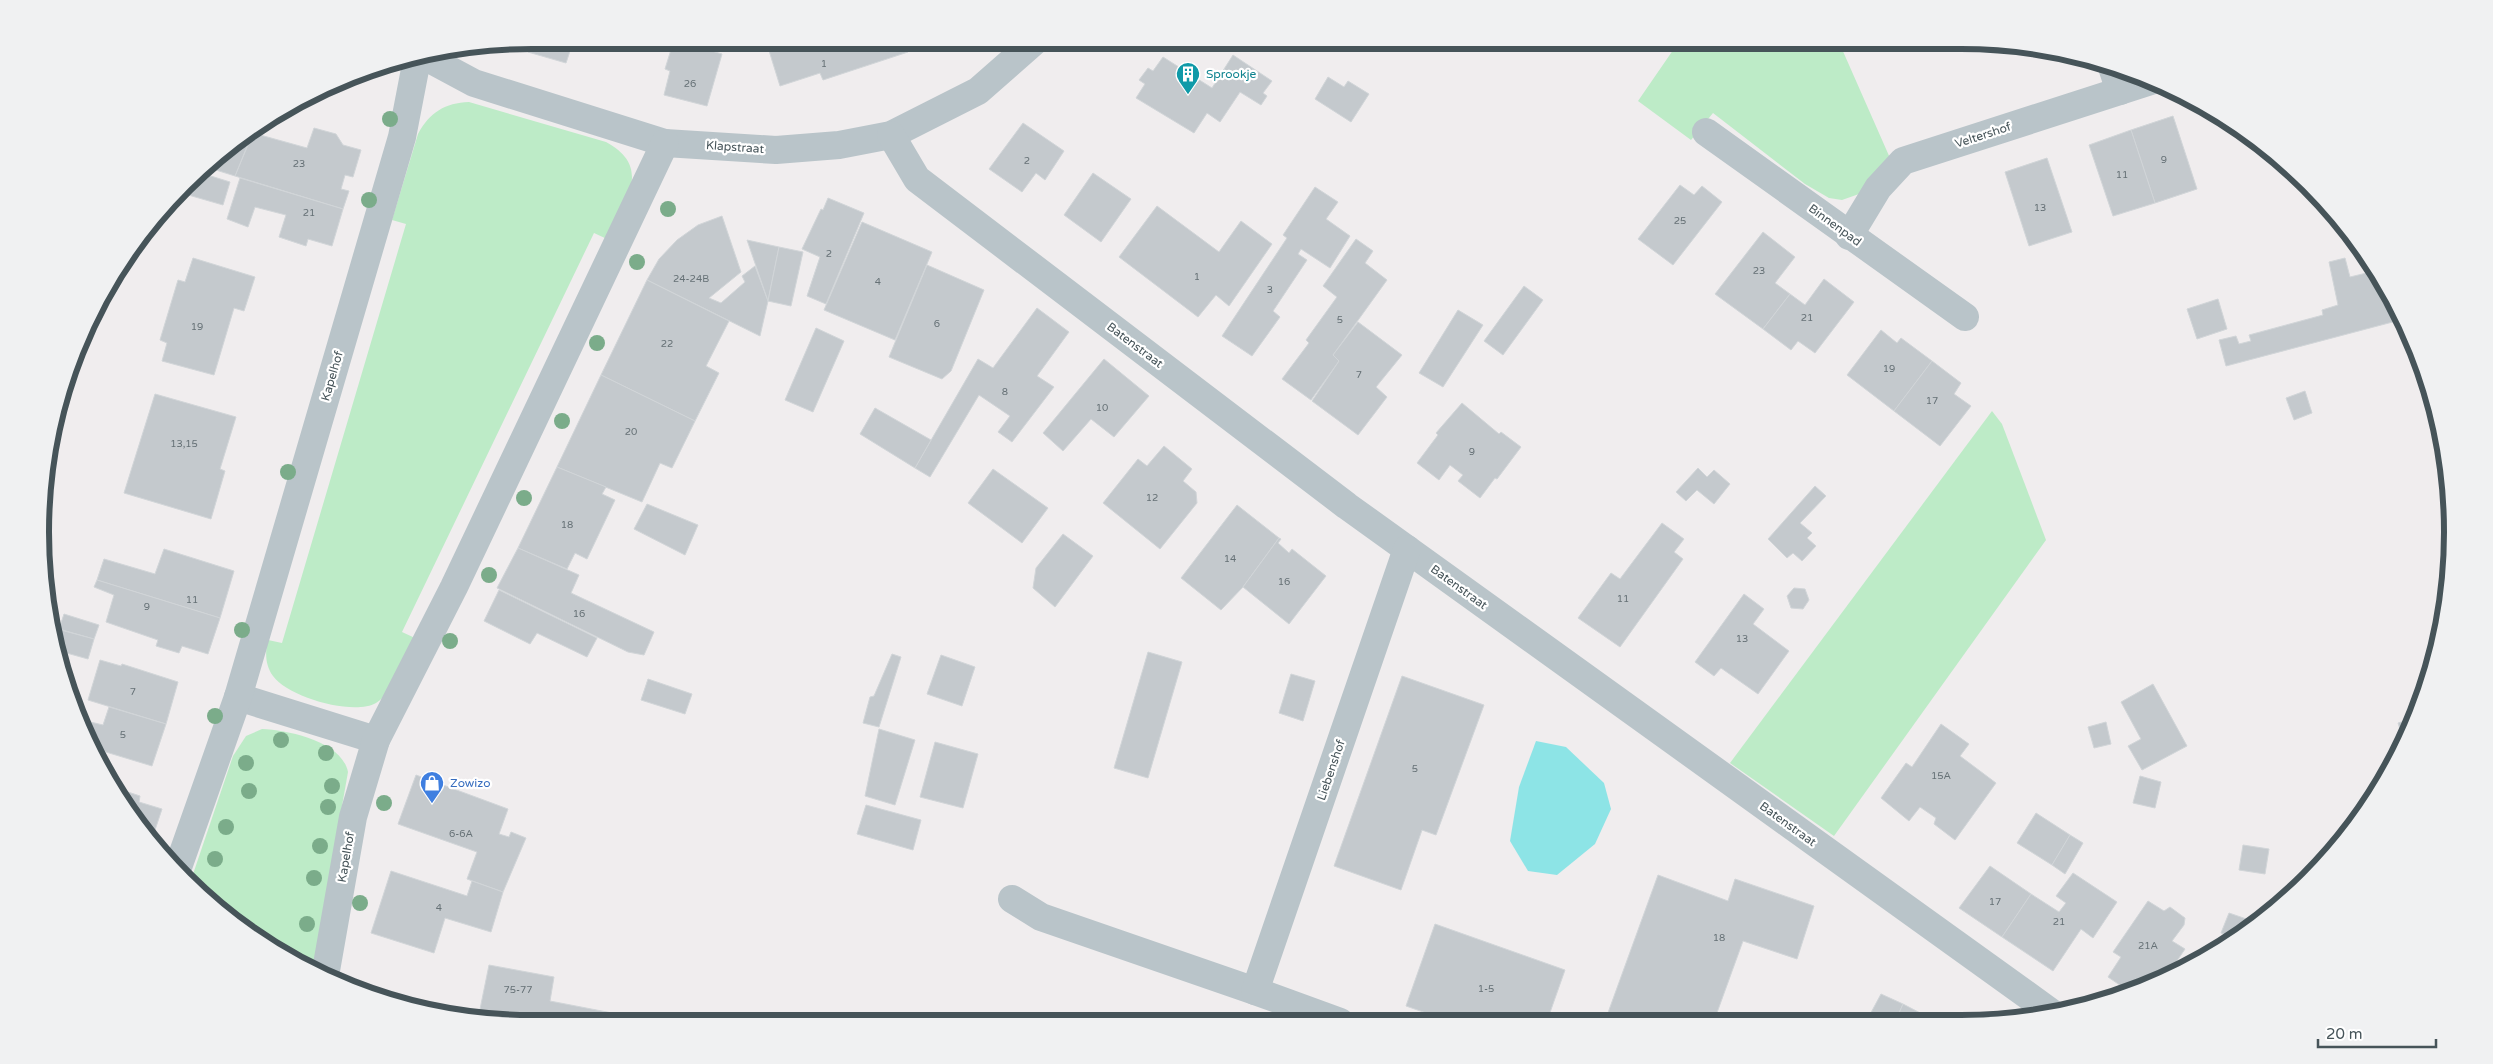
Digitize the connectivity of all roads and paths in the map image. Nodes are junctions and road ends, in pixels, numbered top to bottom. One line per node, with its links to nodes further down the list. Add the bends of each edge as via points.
1 (1026, 49): 8 (street, Klapstraat, via 978,91)
2 (430, 60): 9 (street, Klapstraat, via 474,83)
3 (417, 63): 13 (street, Kapelhof, via 402,137)
4 (2114, 73): 6 (street)
5 (2141, 84): 6 (street, Veltershof)
6 (2120, 91): 10 (street, Veltershof, via 1902,161 1878,188)
7 (1706, 132): 10 (street, Binnenpad)
8 (891, 135): 9 (street, Klapstraat, via 839,145 776,150); 12 (street, Batenstraat, via 917,180)
9 (665, 142): 14 (street, Kapelhof, via 454,587)
10 (1848, 236): 11 (street, Binnenpad)
11 (1965, 317)
12 (1407, 549): 18 (street, Liebenshof); 19 (street, Batenstraat)
13 (238, 696): 14 (street); 15 (street, Kapelhof)
14 (376, 740): 17 (street, Kapelhof, via 353,817)
15 (180, 863)
16 (1012, 899): 18 (street, via 1041,918)
17 (326, 969)
18 (1256, 991): 20 (street)
19 (2045, 1008)
20 (1321, 1015)

